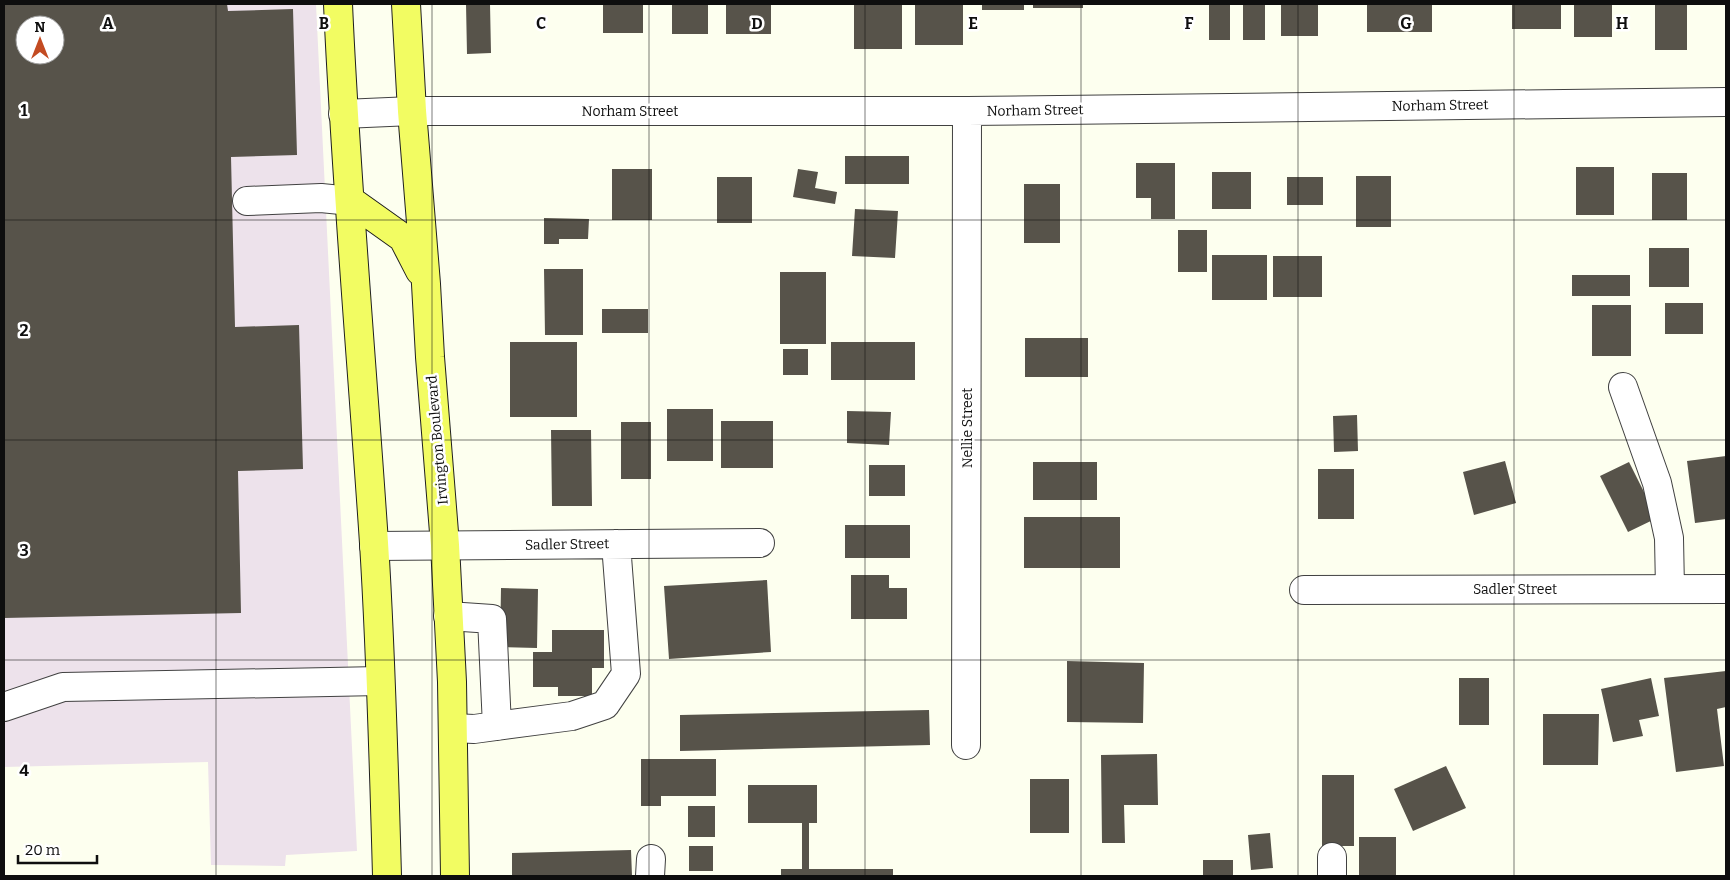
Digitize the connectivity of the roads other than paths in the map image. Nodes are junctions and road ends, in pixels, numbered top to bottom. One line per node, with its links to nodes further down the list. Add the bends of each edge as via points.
1 (338, 4): 6 (main road)
2 (406, 4): 4 (main road, Irvington Boulevard)
3 (1726, 102): 5 (street, Norham Street)
4 (412, 111): 5 (street, Norham Street); 6 (street, Norham Street); 9 (main road, Irvington Boulevard)
5 (967, 111): 23 (street, Nellie Street)
6 (343, 114): 8 (main road)
7 (247, 201): 8 (street, via 321,198)
8 (351, 201): 9 (main road, via 402,238); 14 (main road)
9 (426, 284): 13 (main road, Irvington Boulevard)
10 (1623, 387): 15 (street, via 1657,483 1668,538)
11 (760, 543): 12 (street, Sadler Street)
12 (616, 544): 13 (street, Sadler Street); 21 (street, via 626,674 605,705 572,716)
13 (445, 545): 14 (street, Sadler Street); 18 (main road, Irvington Boulevard)
14 (374, 546): 19 (main road)
15 (1670, 589): 16 (street, Sadler Street); 17 (street, Sadler Street)
16 (1726, 589)
17 (1304, 590)
18 (448, 616): 21 (street, via 492,619); 22 (main road, Irvington Boulevard)
19 (380, 681): 20 (street, via 63,687); 24 (main road)
20 (4, 707)
21 (498, 726): 22 (street)
22 (453, 728): 25 (main road, Irvington Boulevard)
23 (966, 745)
24 (387, 876)
25 (455, 876)

